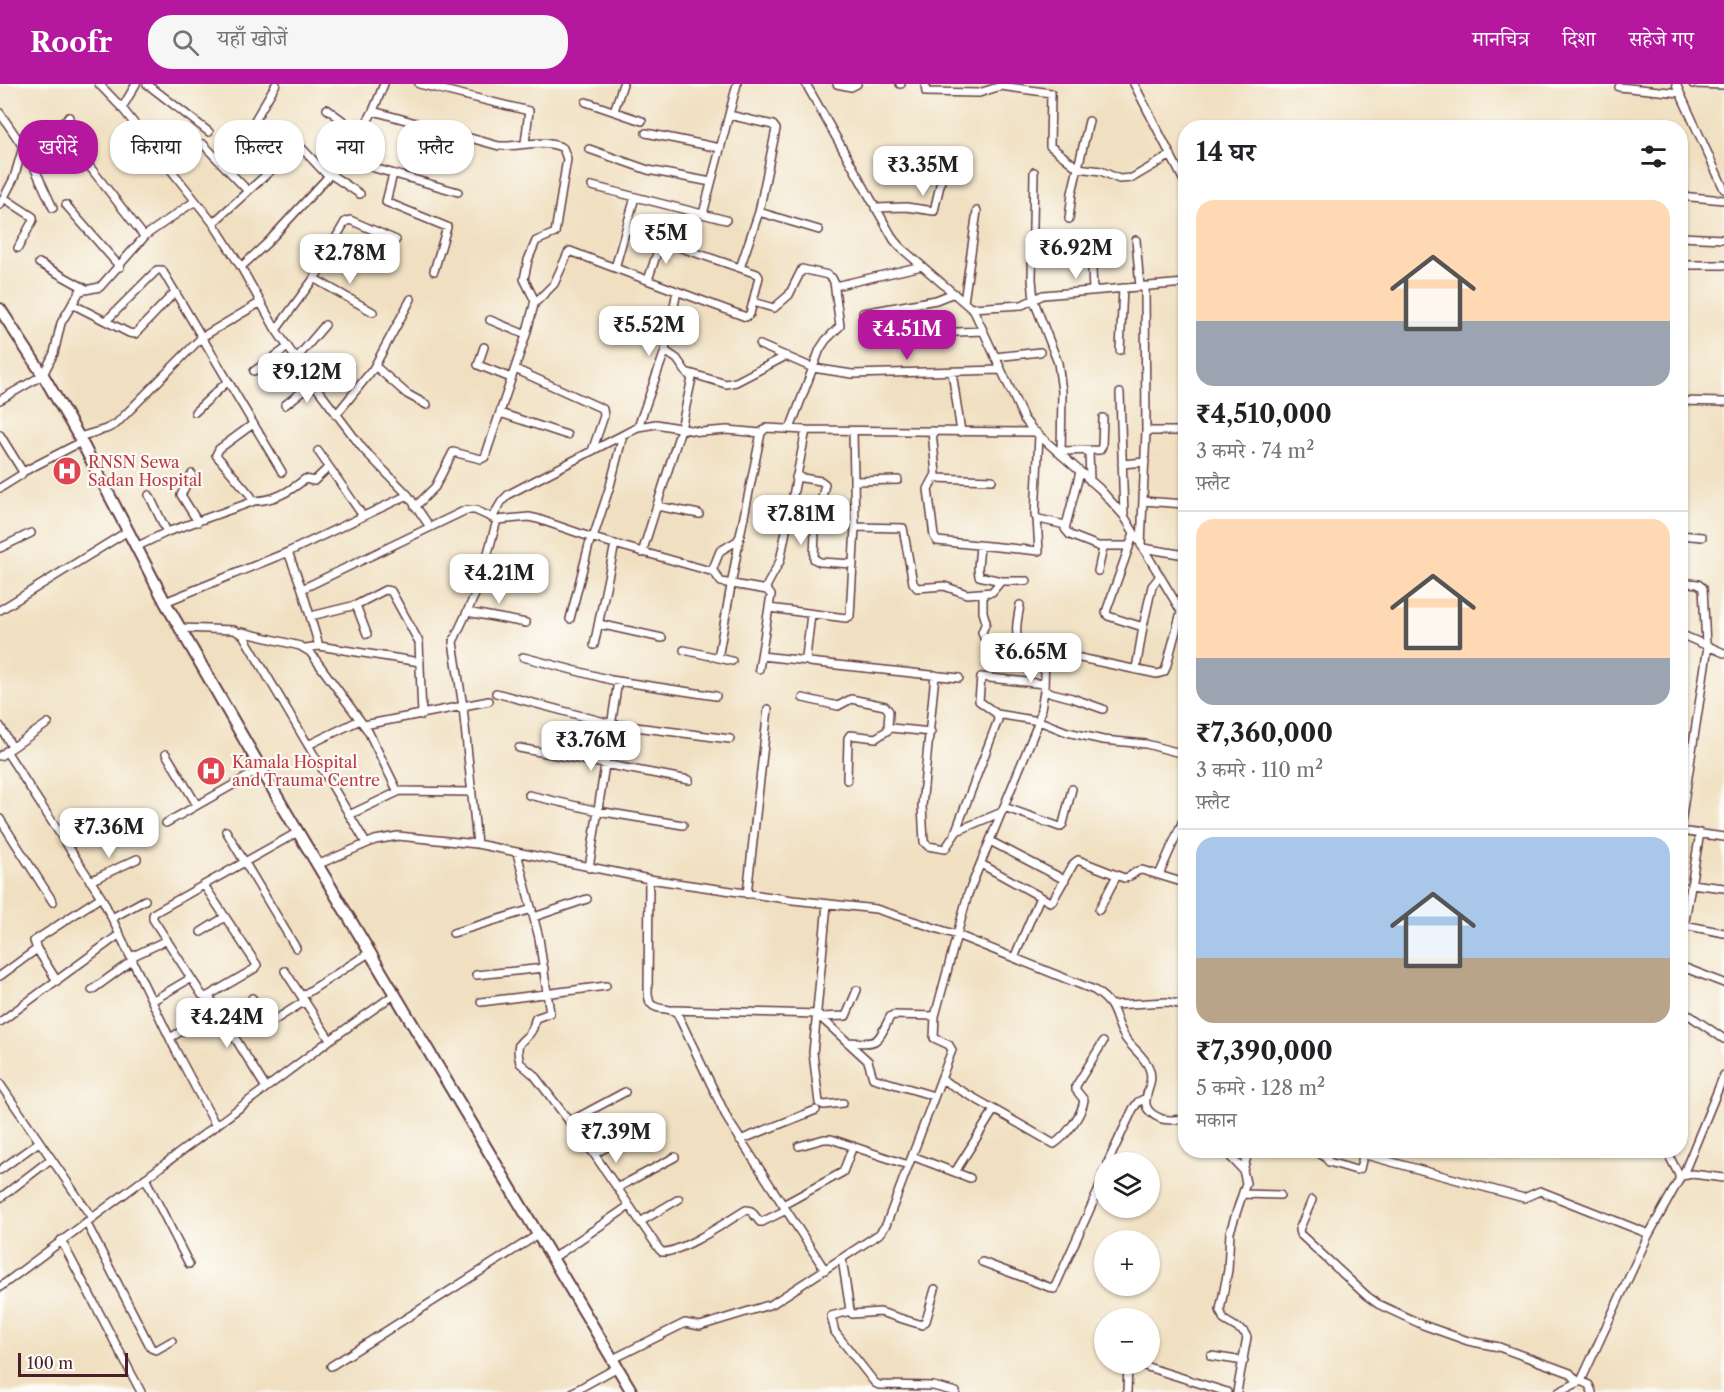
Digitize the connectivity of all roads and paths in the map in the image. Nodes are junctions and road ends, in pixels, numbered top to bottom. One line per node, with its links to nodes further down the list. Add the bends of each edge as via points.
1 (99, 84): 20 (street)
2 (136, 84): 20 (street)
3 (147, 84): 33 (street)
4 (276, 84): 28 (street)
5 (384, 84): 22 (street)
6 (418, 84): 36 (street, via 529,111)
7 (623, 84): 23 (street)
8 (737, 84): 25 (street)
9 (806, 84): 68 (street)
10 (837, 84): 11 (street)
11 (857, 84)
12 (925, 84): 45 (street, via 926,92 979,93 1001,86 1051,93 1050,146)
13 (1134, 84): 43 (street)
14 (1676, 84): 18 (street)
15 (1693, 84): 16 (street)
16 (1724, 86)
17 (1619, 87): 18 (street)
18 (1680, 93): 57 (street)
19 (586, 102): 23 (street)
20 (122, 108): 64 (street)
21 (327, 110): 29 (street)
22 (373, 111): 30 (street); 36 (street, via 499,146)
23 (614, 111): 31 (street)
24 (0, 113): 35 (street)
25 (729, 115): 38 (street); 70 (street, via 775,127)
26 (69, 117): 27 (street)
27 (66, 120)
28 (255, 120)
29 (341, 120)
30 (368, 120)
31 (642, 121)
32 (1089, 121): 45 (street)
33 (208, 132)
34 (646, 133): 38 (street)
35 (18, 140)
36 (525, 143): 111 (street, via 553,144 563,148 567,159 556,230 535,243 524,277 535,298)
37 (203, 144): 41 (street)
38 (720, 148): 55 (street)
39 (589, 149): 55 (street, via 648,170)
40 (304, 151): 54 (street)
41 (214, 155)
42 (947, 155): 68 (street, via 934,211)
43 (1171, 155): 45 (street, via 1129,179); 46 (street)
44 (18, 164): 65 (street)
45 (1078, 168): 72 (street)
46 (1178, 169)
47 (385, 171): 53 (street)
48 (1034, 172): 106 (street)
49 (37, 174): 67 (street)
50 (95, 174): 77 (street)
51 (232, 174): 58 (street)
52 (267, 174): 58 (street)
53 (393, 174): 59 (street); 93 (street, via 386,202 447,227)
54 (329, 175): 60 (street); 90 (street)
55 (711, 182): 71 (street)
56 (592, 186): 61 (street)
57 (1724, 189)
58 (248, 191): 74 (street)
59 (458, 192)
60 (360, 194)
61 (635, 197): 71 (street); 75 (street)
62 (1688, 197): 63 (street)
63 (1724, 200)
64 (195, 201): 74 (street); 77 (street)
65 (2, 202): 84 (street, via 33,217)
66 (66, 206): 89 (street)
67 (53, 208)
68 (875, 208): 88 (street, via 900,247)
69 (977, 210): 109 (street)
70 (759, 212): 76 (street); 92 (street)
71 (703, 214): 73 (street)
72 (1070, 219)
73 (726, 220)
74 (213, 223): 90 (street)
75 (626, 229): 82 (street); 91 (street)
76 (819, 230)
77 (144, 236): 89 (street)
78 (1688, 237): 79 (street)
79 (1724, 239)
80 (396, 240): 94 (street, via 347,220)
81 (1136, 240): 98 (street)
82 (661, 241): 92 (street); 95 (street)
83 (1090, 247): 102 (street)
84 (18, 248)
85 (39, 263): 100 (street)
86 (1688, 265): 87 (street)
87 (1724, 265)
88 (922, 266): 97 (street); 104 (street)
89 (120, 267): 100 (street, via 100,287)
90 (242, 267): 107 (street)
91 (615, 268): 95 (street); 111 (street, via 570,251 551,289)
92 (740, 268): 108 (street, via 758,275)
93 (435, 271)
94 (315, 279): 114 (street); 119 (street)
95 (648, 280): 101 (street)
96 (1178, 284): 98 (street)
97 (835, 286): 108 (street, via 828,275 805,268 789,295 774,308); 134 (street, via 840,326 823,344)
98 (1142, 287): 99 (street); 159 (street)
99 (1123, 288): 102 (street); 127 (street)
100 (86, 289): 110 (street, via 80,291)
101 (677, 291): 108 (street, via 746,317); 128 (street)
102 (1094, 291): 106 (street, via 1043,295)
103 (175, 292): 117 (street, via 135,334); 117 (street, via 162,270 157,270); 123 (street)
104 (954, 293): 109 (street); 115 (street)
105 (411, 299): 133 (street)
106 (1034, 300): 112 (street, via 1022,305); 173 (street, via 1058,363 1062,391)
107 (261, 302): 119 (street); 123 (street)
108 (753, 302)
109 (964, 302): 112 (street)
110 (72, 304): 117 (street); 140 (street)
111 (534, 304): 122 (street)
112 (971, 308): 120 (street)
113 (0, 309): 140 (main road)
114 (373, 312)
115 (863, 313)
116 (490, 320): 122 (street)
117 (106, 321)
118 (325, 325): 132 (street)
119 (276, 330): 125 (street)
120 (983, 331): 121 (street); 131 (street)
121 (906, 334)
122 (526, 335): 135 (street)
123 (201, 337): 142 (street); 169 (street, via 116,424)
124 (760, 345): 130 (street)
125 (288, 347): 132 (street); 137 (street)
126 (484, 347): 141 (street, via 478,364)
127 (1120, 350)
128 (665, 351): 138 (street); 155 (street)
129 (1040, 352): 131 (street)
130 (786, 356): 134 (street); 138 (street, via 732,384)
131 (995, 357): 136 (street)
132 (296, 359): 143 (street)
133 (375, 366): 149 (street); 152 (street)
134 (813, 368): 139 (street, via 862,375); 157 (street)
135 (515, 369): 141 (street); 171 (street, via 603,409)
136 (1001, 370): 139 (street); 165 (street, via 1017,408)
137 (254, 371)
138 (687, 372): 156 (street, via 692,378)
139 (952, 372): 163 (street)
140 (43, 375): 145 (street); 169 (main road)
141 (512, 378): 151 (street)
142 (228, 381): 150 (street); 154 (street)
143 (313, 383): 148 (street); 152 (street)
144 (1120, 393): 175 (street)
145 (0, 400)
146 (1688, 401): 147 (street)
147 (1724, 402)
148 (285, 405)
149 (427, 405)
150 (195, 412)
151 (500, 413): 167 (street); 194 (street, via 485,457 453,452 435,487)
152 (336, 415): 189 (street)
153 (1102, 418): 172 (street, via 1102,448)
154 (253, 424): 178 (street); 190 (street, via 216,455)
155 (638, 427): 156 (street, via 656,424); 168 (street)
156 (681, 429): 164 (street); 193 (street)
157 (790, 429): 158 (street); 164 (street, via 770,427)
158 (806, 430): 160 (street); 181 (street)
159 (1146, 430): 162 (street); 174 (street)
160 (853, 431): 161 (street); 185 (street)
161 (932, 431): 163 (street); 182 (street)
162 (1178, 431)
163 (961, 432): 165 (street)
164 (761, 434): 208 (street)
165 (1037, 434): 173 (street); 198 (street)
166 (0, 435): 177 (street)
167 (567, 435)
168 (623, 435): 171 (street); 211 (street)
169 (80, 440): 177 (street); 204 (main road)
170 (318, 451): 176 (street)
171 (592, 451): 199 (street, via 509,494)
172 (1089, 451): 173 (street); 186 (street)
173 (1061, 453): 179 (street)
174 (1145, 462): 175 (street); 191 (street)
175 (1122, 464): 197 (street)
176 (329, 467): 190 (street, via 314,482 305,479 279,497); 196 (street)
177 (22, 472): 187 (street)
178 (282, 472)
179 (1080, 472): 186 (street); 201 (street)
180 (192, 474): 200 (street, via 181,495)
181 (796, 477): 222 (street, via 825,484 814,536 814,559); 231 (street, via 780,561)
182 (935, 478): 184 (street); 213 (street, via 928,489 935,540)
183 (898, 480): 185 (street)
184 (992, 480)
185 (854, 481): 203 (street)
186 (1090, 481): 197 (street)
187 (0, 488)
188 (149, 495): 205 (street)
189 (408, 495): 194 (street); 196 (street)
190 (252, 501): 200 (street)
191 (1143, 501): 192 (street); 217 (street)
192 (1178, 504)
193 (657, 506): 195 (street); 220 (street)
194 (416, 507): 202 (street)
195 (699, 514)
196 (363, 516): 219 (street)
197 (1124, 516): 206 (street)
198 (1037, 518): 201 (street); 213 (street, via 1039,551)
199 (494, 519): 202 (street, via 470,509); 211 (street, via 532,518); 239 (street, via 483,575)
200 (198, 522): 205 (street)
201 (1065, 525): 214 (street, via 1070,535)
202 (430, 527): 230 (street)
203 (855, 527): 222 (street); 232 (street, via 903,528 917,588 944,586 967,594)
204 (128, 531): 216 (main road); 238 (street)
205 (167, 532): 216 (street)
206 (1134, 532): 215 (street); 217 (street)
207 (31, 533): 218 (street)
208 (740, 536): 223 (street, via 720,551); 229 (street)
209 (1688, 536): 210 (street)
210 (1702, 537)
211 (592, 538): 212 (street); 242 (street)
212 (615, 544): 220 (street); 244 (street)
213 (980, 546): 226 (street, via 979,576)
214 (1101, 546): 215 (street); 224 (street)
215 (1129, 546): 245 (street, via 1106,612)
216 (136, 547): 233 (main road)
217 (1142, 547): 221 (street); 225 (street)
218 (0, 548)
219 (288, 552): 230 (street); 233 (street)
220 (642, 553): 223 (street)
221 (1178, 554)
222 (853, 564): 240 (street, via 850,616)
223 (712, 571): 229 (street, via 721,582)
224 (1098, 571)
225 (1160, 576): 236 (street); 245 (street, via 1152,586)
226 (1001, 581): 227 (street); 232 (street, via 995,590)
227 (1027, 581)
228 (1688, 583): 255 (street, via 1703,588)
229 (732, 584): 231 (street); 262 (street)
230 (302, 589): 241 (street)
231 (765, 590): 237 (street, via 770,592)
232 (983, 593): 253 (street, via 983,637)
233 (165, 602): 246 (main road)
234 (1020, 604): 253 (street, via 1017,640)
235 (356, 605): 241 (street); 249 (street); 265 (street, via 385,590 391,591 417,638)
236 (1178, 607)
237 (769, 608): 240 (street); 260 (street)
238 (0, 610)
239 (467, 612): 243 (street); 276 (street, via 453,642)
240 (811, 614): 264 (street)
241 (311, 616): 254 (street)
242 (570, 619)
243 (526, 623)
244 (598, 624): 250 (street); 252 (street)
245 (1143, 627): 267 (street)
246 (181, 628): 248 (street); 296 (main road)
247 (1178, 630): 267 (street, via 1164,672)
248 (239, 632): 256 (street); 289 (street)
249 (367, 634)
250 (662, 638)
251 (1688, 638): 255 (street)
252 (594, 645)
253 (1021, 645): 258 (street)
254 (319, 646): 256 (street); 265 (street)
255 (1707, 646): 259 (street); 294 (street)
256 (306, 648): 282 (street)
257 (684, 650): 262 (street)
258 (1045, 650): 267 (street); 271 (street)
259 (1724, 653)
260 (761, 656): 264 (street); 266 (street)
261 (523, 657): 270 (street)
262 (718, 658): 263 (street)
263 (732, 661)
264 (808, 661): 268 (street)
265 (420, 662): 280 (street)
266 (759, 669)
267 (1136, 669)
268 (935, 675): 269 (street); 287 (street)
269 (959, 678)
270 (618, 681): 273 (street); 284 (street)
271 (1044, 688): 278 (street); 279 (street, via 981,677 979,701); 281 (street)
272 (496, 693): 284 (street)
273 (716, 696)
274 (803, 698): 286 (street, via 838,706 851,699 885,706 889,711)
275 (489, 701): 276 (street)
276 (463, 707): 280 (street); 301 (street)
277 (768, 709): 335 (street)
278 (1103, 710)
279 (997, 714): 281 (street); 315 (street)
280 (422, 715): 282 (street)
281 (1039, 721): 292 (street, via 1067,732); 304 (street)
282 (362, 722): 289 (street); 300 (street)
283 (48, 723): 291 (street)
284 (612, 724): 288 (street); 295 (street)
285 (0, 726): 291 (street)
286 (888, 728): 287 (street); 298 (street, via 876,738 849,736)
287 (931, 732): 315 (street, via 922,837 928,846 940,850 948,846)
288 (730, 739)
289 (308, 745): 306 (street)
290 (519, 748): 295 (street)
291 (6, 751): 330 (street)
292 (1178, 752)
293 (166, 754): 303 (street)
294 (1688, 756)
295 (605, 765): 297 (street); 305 (street)
296 (261, 770): 303 (street); 312 (main road)
297 (689, 780)
298 (847, 780)
299 (1072, 789): 304 (street, via 1060,827)
300 (398, 792): 301 (street); 306 (street)
301 (471, 792): 319 (street)
302 (529, 795): 305 (street)
303 (197, 805): 308 (street)
304 (1003, 809): 315 (street); 317 (street)
305 (598, 811): 309 (street); 325 (street)
306 (349, 814): 318 (street)
307 (0, 819): 340 (street)
308 (166, 823)
309 (683, 825)
310 (226, 831): 322 (street)
311 (1688, 831): 314 (street)
312 (298, 832): 322 (street); 324 (main road)
313 (1178, 832): 327 (street)
314 (1700, 833): 316 (street); 332 (street)
315 (954, 835)
316 (1724, 837)
317 (990, 841): 323 (street); 329 (street)
318 (366, 843): 319 (street, via 398,836); 324 (street)
319 (477, 844): 320 (street)
320 (517, 853): 325 (street); 344 (street)
321 (137, 859): 330 (street)
322 (245, 862): 333 (street); 354 (street)
323 (981, 864): 337 (street); 352 (street)
324 (317, 865): 356 (main road)
325 (589, 868): 328 (street)
326 (1117, 875): 327 (street, via 1127,878 1139,870); 329 (street, via 1077,860); 343 (street)
327 (1159, 875): 331 (street)
328 (649, 879): 335 (street); 380 (street, via 648,995 654,1007)
329 (1065, 880): 337 (street, via 1053,900)
330 (90, 881): 336 (street)
331 (1178, 881)
332 (1691, 884): 334 (street); 341 (street)
333 (204, 885): 345 (street); 353 (street, via 153,915)
334 (1724, 888)
335 (747, 894): 342 (street)
336 (101, 897): 346 (street); 355 (street, via 36,938)
337 (1040, 897): 357 (street)
338 (587, 899): 344 (street)
339 (145, 900): 346 (street)
340 (53, 902)
341 (1688, 902)
342 (827, 904): 352 (street, via 876,909); 382 (street)
343 (1099, 910)
344 (533, 913): 349 (street); 359 (street)
345 (225, 917): 348 (street); 372 (street, via 257,965)
346 (112, 918): 351 (street)
347 (1688, 926): 350 (street)
348 (201, 932)
349 (453, 933)
350 (1724, 933)
351 (120, 934): 358 (street); 365 (street)
352 (957, 935): 357 (street); 383 (street)
353 (167, 940): 358 (street); 364 (street)
354 (296, 948)
355 (37, 949): 363 (street); 365 (street)
356 (369, 953): 370 (main road); 374 (street)
357 (1014, 958): 378 (street, via 1094,990)
358 (132, 959): 368 (street); 375 (street)
359 (544, 968): 362 (street); 371 (street)
360 (1688, 969): 366 (street)
361 (285, 971): 374 (street)
362 (476, 975)
363 (0, 976)
364 (191, 978): 372 (street, via 202,995); 375 (street)
365 (57, 981): 384 (street)
366 (1724, 983)
367 (606, 986): 371 (street)
368 (92, 990)
369 (857, 990): 382 (street, via 846,1016)
370 (395, 994): 387 (street); 438 (main road)
371 (547, 994): 376 (street); 401 (street, via 550,1013 534,1020 531,1031 519,1044 519,1058)
372 (209, 996): 379 (street)
373 (252, 998): 374 (street, via 270,1023)
374 (304, 999): 387 (street)
375 (152, 1001): 385 (street)
376 (481, 1002)
377 (1178, 1004): 378 (street)
378 (1112, 1005): 396 (street, via 1124,1037 1151,1071)
379 (217, 1010): 385 (street); 393 (street)
380 (673, 1010): 382 (street); 404 (street, via 680,1017)
381 (1688, 1014): 386 (street)
382 (818, 1016): 388 (street); 397 (street, via 813,1053 819,1103)
383 (934, 1016): 388 (street, via 893,1015 874,1043); 391 (street, via 934,1038 952,1050)
384 (0, 1022)
385 (170, 1038): 403 (street)
386 (1724, 1039)
387 (330, 1040): 393 (street)
388 (847, 1042): 395 (street, via 868,1061 873,1077)
389 (1103, 1042): 399 (street, via 1076,1086 1084,1100 1082,1108 1056,1144)
390 (1724, 1076): 423 (street)
391 (941, 1079): 395 (street); 399 (street)
392 (0, 1084): 405 (street)
393 (266, 1088): 403 (street)
394 (625, 1092): 401 (street)
395 (934, 1096): 410 (street)
396 (1146, 1098): 400 (street, via 1148,1110 1162,1119); 408 (street, via 1133,1109)
397 (843, 1103)
398 (816, 1110): 404 (street)
399 (994, 1110): 422 (street)
400 (1178, 1120)
401 (569, 1122): 409 (street)
402 (650, 1124): 409 (street)
403 (216, 1126): 424 (street)
404 (740, 1140): 435 (street)
405 (39, 1142): 418 (street); 420 (street)
406 (800, 1146): 407 (street, via 824,1139)
407 (853, 1146): 419 (street); 435 (street, via 843,1172)
408 (1113, 1152)
409 (594, 1154): 427 (street)
410 (912, 1156): 419 (street); 422 (street)
411 (675, 1157): 427 (street)
412 (1232, 1158): 421 (street)
413 (1247, 1158): 421 (street)
414 (1326, 1158): 415 (street, via 1358,1170)
415 (1363, 1158)
416 (1377, 1158): 439 (street, via 1524,1198 1540,1191)
417 (1671, 1158): 423 (street)
418 (51, 1159): 430 (street); 436 (street)
419 (908, 1165): 442 (street, via 883,1230)
420 (0, 1170)
421 (1243, 1170): 428 (street)
422 (955, 1172): 425 (street)
423 (1682, 1176): 426 (street); 439 (street)
424 (146, 1178): 436 (street); 444 (street)
425 (970, 1178)
426 (1724, 1178)
427 (617, 1188): 434 (street)
428 (1243, 1194): 429 (street); 451 (street, via 1230,1232 1220,1310 1224,1320 1246,1334)
429 (1280, 1195)
430 (0, 1198)
431 (679, 1199): 437 (street)
432 (1094, 1200): 443 (street, via 1054,1289)
433 (1312, 1200): 456 (street, via 1300,1234 1372,1300 1423,1325 1570,1373)
434 (629, 1206): 437 (street); 441 (street)
435 (784, 1207): 437 (street, via 762,1222 746,1210 701,1237 665,1252); 445 (street)
436 (89, 1220): 440 (street); 449 (street, via 151,1348 156,1350)
437 (640, 1222)
438 (539, 1234): 441 (main road); 453 (street)
439 (1649, 1234): 456 (street)
440 (61, 1240): 446 (street); 457 (street)
441 (553, 1258): 452 (main road)
442 (842, 1259): 445 (street); 448 (street)
443 (982, 1262)
444 (189, 1264)
445 (825, 1270): 452 (street, via 772,1304 700,1326 686,1323)
446 (0, 1287)
447 (935, 1290): 448 (street, via 922,1325 884,1313 856,1315)
448 (850, 1311): 460 (street, via 831,1316 832,1327 875,1383 933,1386)
449 (171, 1341)
450 (1211, 1356): 451 (street)
451 (1244, 1361): 463 (street)
452 (615, 1363): 458 (street); 459 (main road)
453 (332, 1366)
454 (1160, 1371): 462 (street)
455 (1127, 1374): 461 (street)
456 (1580, 1382): 464 (street); 465 (street, via 1589,1385)
457 (141, 1392)
458 (573, 1392)
459 (632, 1392)
460 (956, 1392)
461 (1126, 1392)
462 (1227, 1392)
463 (1238, 1392)
464 (1558, 1392)
465 (1592, 1392)

